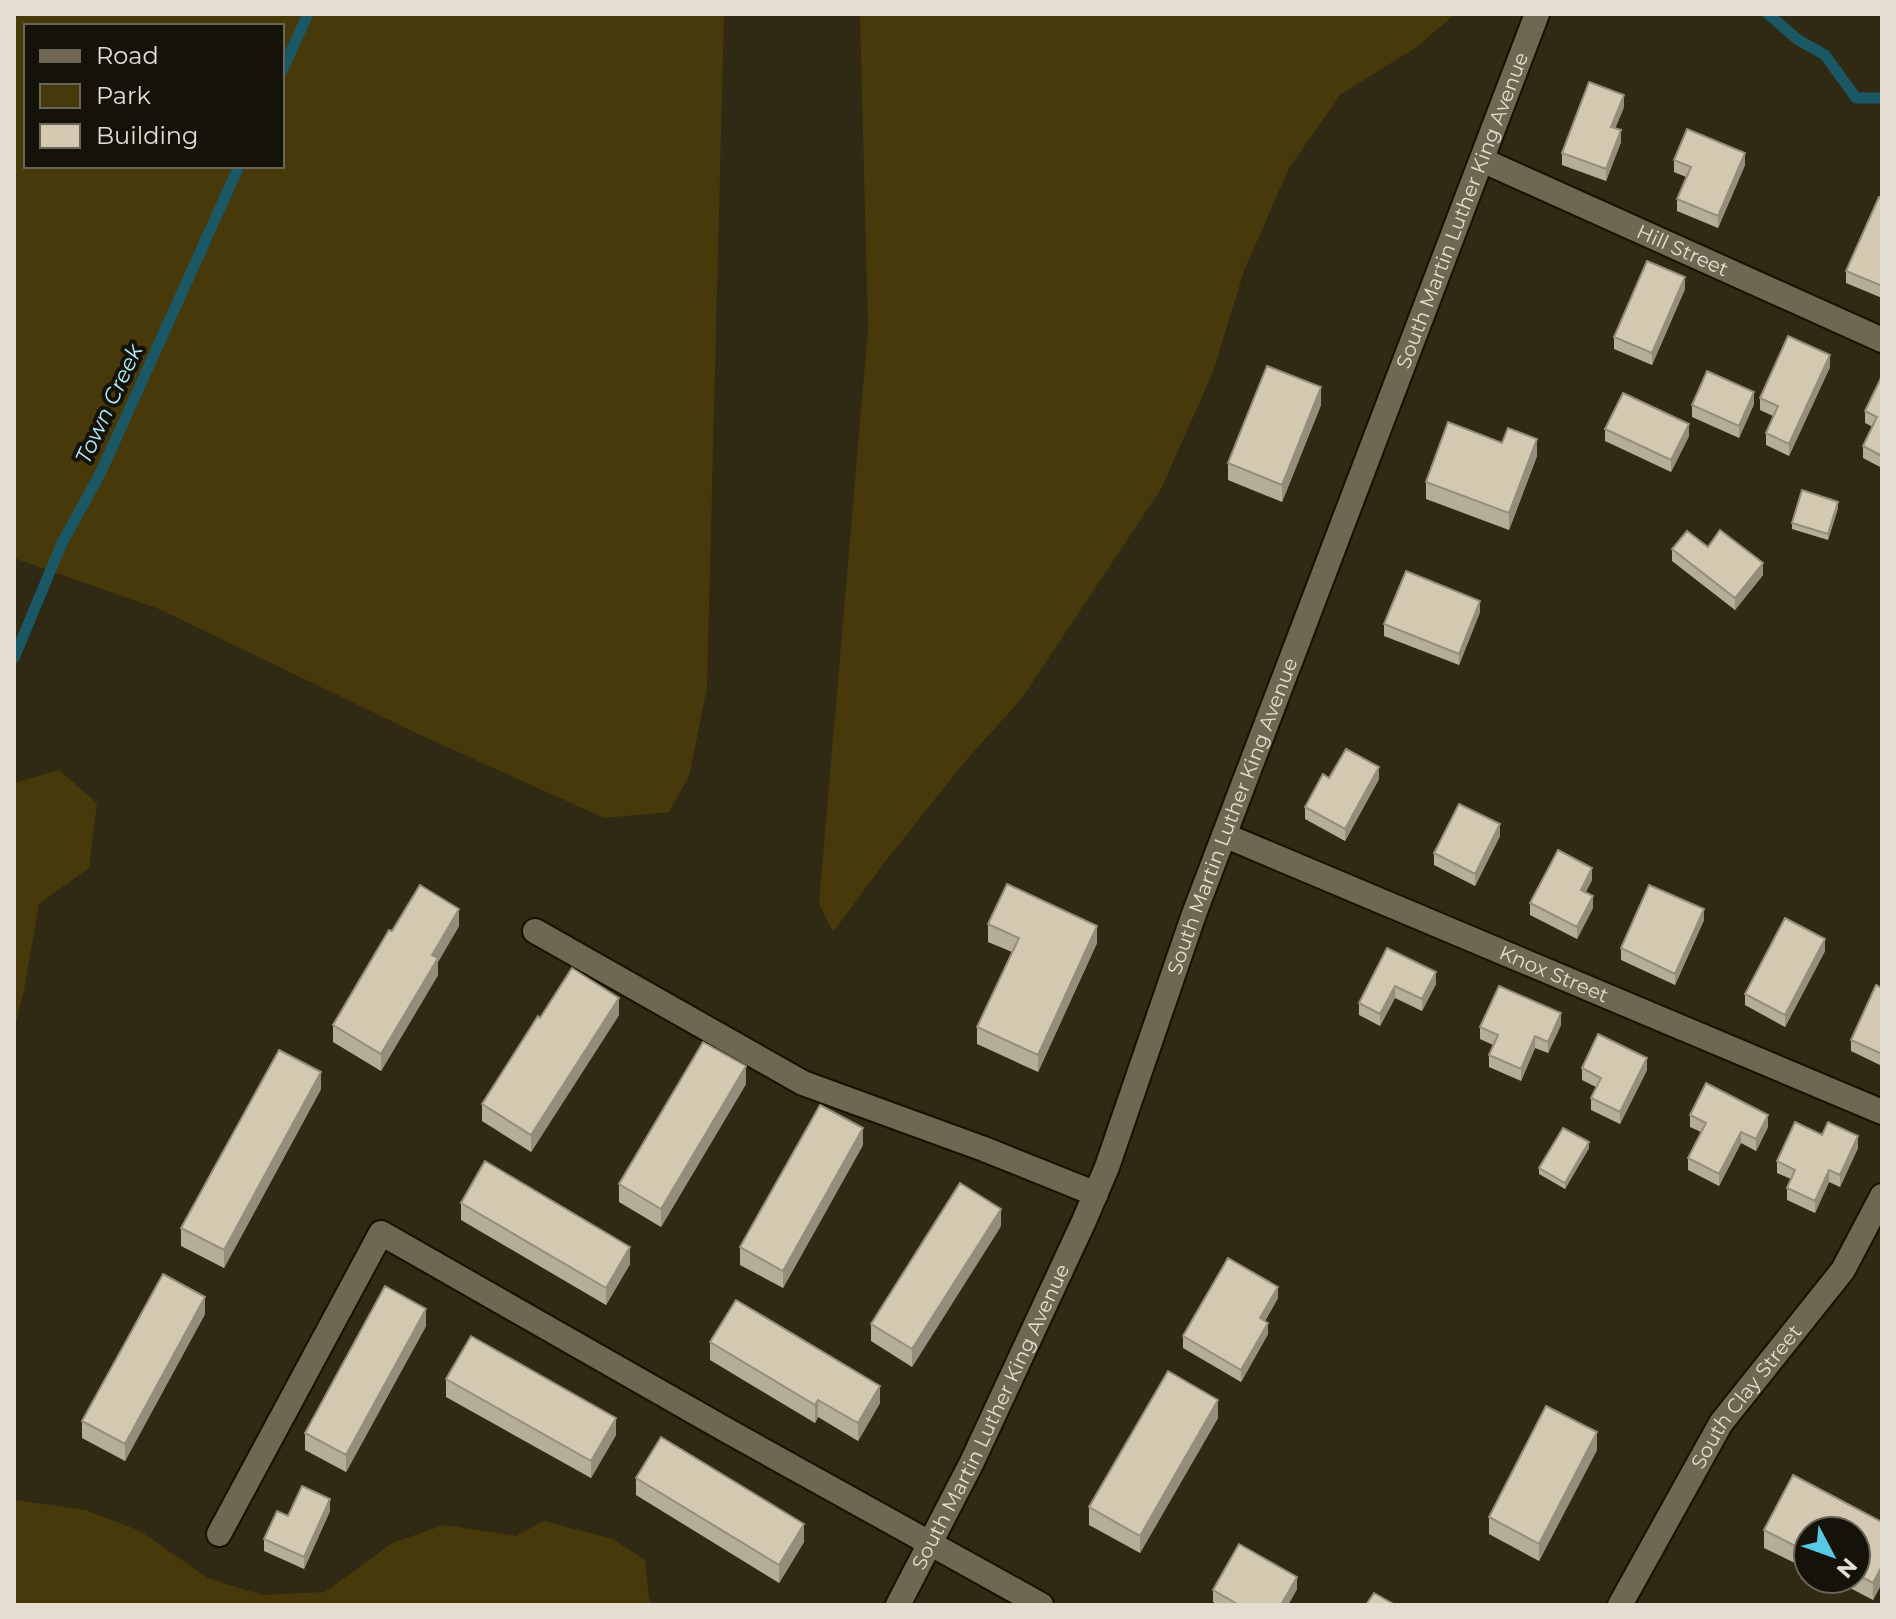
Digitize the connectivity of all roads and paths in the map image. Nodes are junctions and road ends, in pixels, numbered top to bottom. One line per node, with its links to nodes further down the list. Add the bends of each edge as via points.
1 (1537, 14): 2 (street, South Martin Luther King Avenue)
2 (1482, 160): 3 (street, Hill Street); 4 (street, South Martin Luther King Avenue)
3 (1882, 340)
4 (1224, 835): 6 (street, Knox Street); 7 (street, South Martin Luther King Avenue)
5 (535, 931): 7 (street, via 803,1083)
6 (1882, 1112)
7 (1096, 1194): 10 (street, South Martin Luther King Avenue)
8 (1882, 1196): 13 (street, South Clay Street, via 1843,1270 1721,1423)
9 (219, 1534): 10 (street, via 381,1233)
10 (930, 1544): 11 (street, South Martin Luther King Avenue); 12 (street)
11 (898, 1605)
12 (1041, 1605)
13 (1620, 1605)

